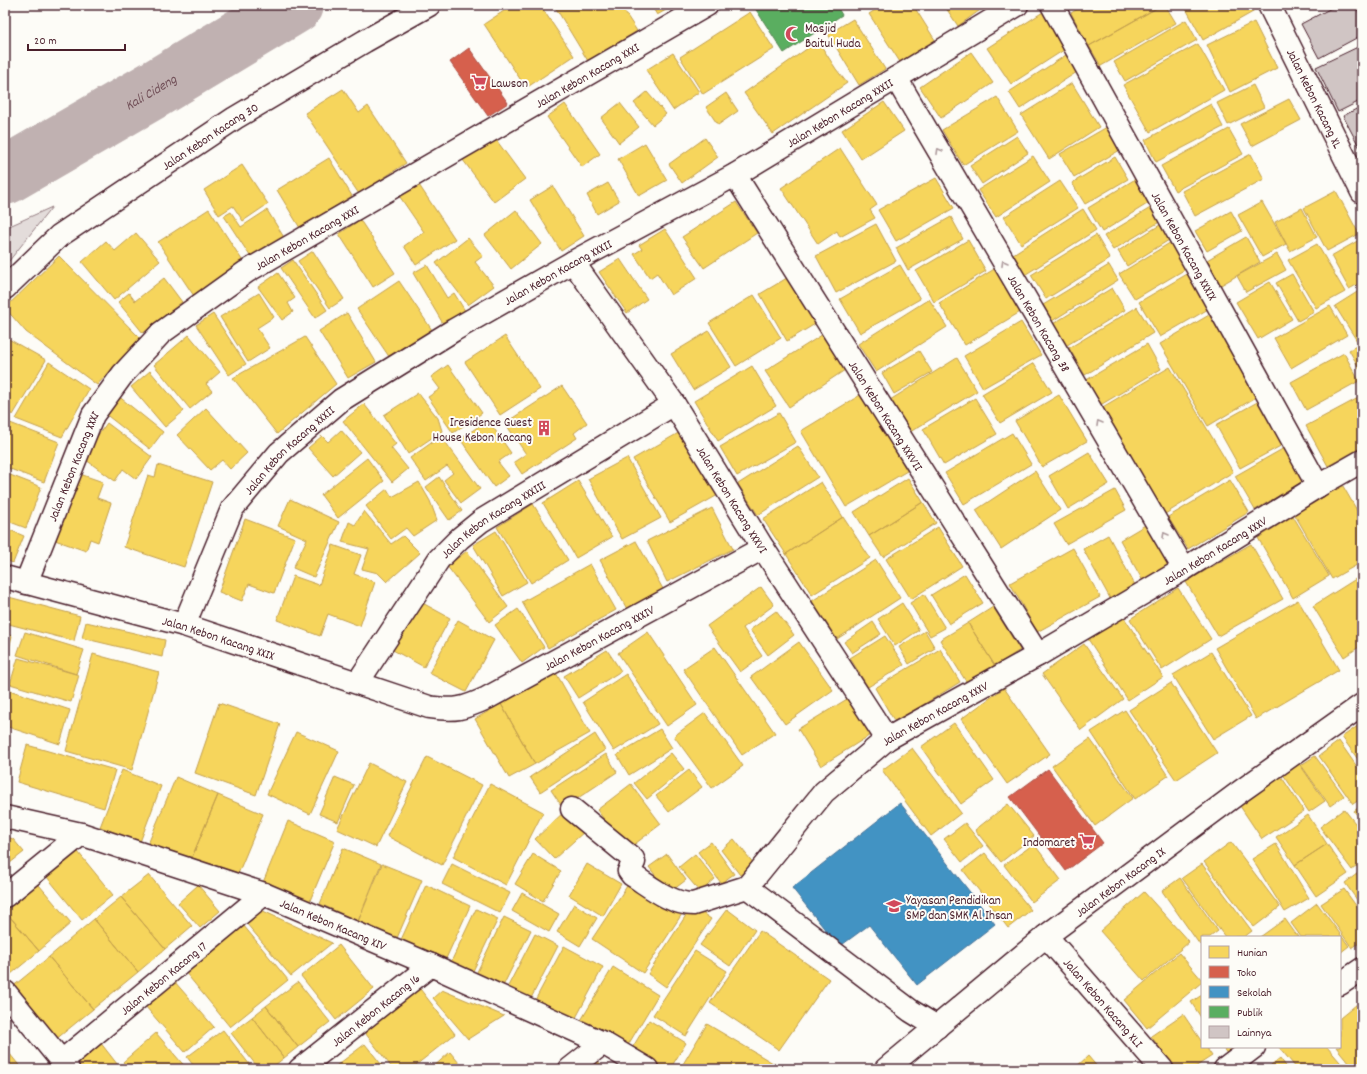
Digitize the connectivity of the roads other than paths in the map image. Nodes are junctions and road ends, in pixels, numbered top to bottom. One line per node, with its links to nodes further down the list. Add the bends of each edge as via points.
1 (429, 5): 10 (street, Jalan Kebon Kacang 30, via 235,118 59,236)
2 (706, 5): 17 (street, Jalan Kebon Kacang XXXI, via 246,272 161,333 123,374 93,415)
3 (1017, 5): 6 (street, Jalan Kebon Kacang XXXII)
4 (1052, 5): 13 (street, Jalan Kebon Kacang XXXIX)
5 (1269, 5): 8 (street, Jalan Kebon Kacang XL)
6 (896, 78): 7 (street, Jalan Kebon Kacang XXXII); 15 (street, Jalan Kebon Kacang 38, one-way to 6)
7 (735, 175): 9 (street, Jalan Kebon Kacang XXXII); 19 (street, Jalan Kebon Kacang XXXVII)
8 (1362, 192)
9 (573, 262): 11 (street, Jalan Kebon Kacang XXXVI); 18 (street, Jalan Kebon Kacang XXXII, via 454,330 341,400 279,453 232,509)
10 (5, 288)
11 (674, 404): 14 (street, Jalan Kebon Kacang XXXVI); 20 (street, Jalan Kebon Kacang XXXIII, via 481,521 460,538 439,559)
12 (1362, 460): 13 (street, Jalan Kebon Kacang XXXV)
13 (1318, 486): 15 (street, Jalan Kebon Kacang XXXV)
14 (763, 548): 22 (street, Jalan Kebon Kacang XXXIV, via 487,698 468,706 448,710); 23 (street, Jalan Kebon Kacang XXXVI)
15 (1184, 569): 19 (street, Jalan Kebon Kacang XXXV)
16 (5, 577): 17 (street, Jalan Kebon Kacang XXIX)
17 (26, 583): 18 (street, Jalan Kebon Kacang XXIX)
18 (184, 625): 20 (street, Jalan Kebon Kacang XXIX)
19 (1038, 655): 23 (street, Jalan Kebon Kacang XXXV)
20 (358, 682): 22 (street, Jalan Kebon Kacang XXIX)
21 (1362, 705): 30 (street, Jalan Kebon Kacang IX)
22 (429, 707)
23 (887, 739): 27 (street, Jalan Kebon Kacang XXXV, via 824,792)
24 (572, 809): 27 (street, via 633,859 629,871 632,875 673,900 693,904)
25 (5, 817): 26 (street, Jalan Kebon Kacang XIV)
26 (81, 834): 28 (street, Jalan Kebon Kacang XIV); 29 (street)
27 (747, 886): 35 (street, via 911,1011)
28 (264, 894): 31 (street, Jalan Kebon Kacang XIV); 38 (street, Jalan Kebon Kacang 17)
29 (5, 896)
30 (1046, 936): 35 (street, Jalan Kebon Kacang IX); 43 (street, Jalan Kebon Kacang XLI)
31 (431, 965): 36 (street, Jalan Kebon Kacang XIV); 39 (street, Jalan Kebon Kacang 16)
32 (1362, 969): 33 (street)
33 (1341, 983)
34 (5, 992): 38 (street)
35 (937, 1027): 42 (street, Jalan Kebon Kacang IX)
36 (603, 1043): 40 (street); 41 (street, Jalan Kebon Kacang XIV)
37 (1253, 1048): 44 (street)
38 (65, 1065)
39 (300, 1069)
40 (570, 1069)
41 (647, 1069)
42 (886, 1069)
43 (1162, 1069)
44 (1225, 1069)

